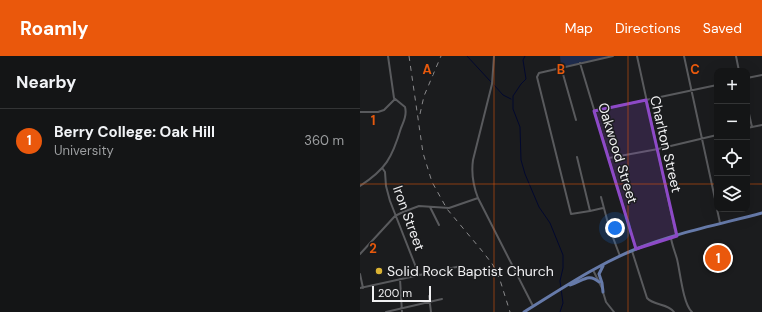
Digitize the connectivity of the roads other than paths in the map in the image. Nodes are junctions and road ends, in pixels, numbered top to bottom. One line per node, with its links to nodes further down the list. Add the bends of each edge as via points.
1 (388, 56): 14 (street)
2 (494, 56): 31 (street, via 492,84 472,164 473,183)
3 (613, 56): 7 (street)
4 (637, 56): 15 (street, Charlton Street)
5 (684, 56): 13 (street)
6 (736, 56): 9 (street)
7 (580, 63): 8 (street); 16 (street, Oakwood Street)
8 (561, 67): 19 (street); 34 (street, via 539,73 537,77 571,214)
9 (738, 68)
10 (762, 75): 11 (street)
11 (750, 77)
12 (714, 86): 13 (street)
13 (691, 91): 15 (street); 23 (street)
14 (395, 99): 17 (street, via 384,110); 27 (street, via 404,105 406,113 392,156)
15 (646, 100): 16 (street); 24 (street, Charlton Street)
16 (594, 110): 26 (street, Oakwood Street)
17 (360, 112)
18 (750, 118): 21 (street)
19 (576, 120)
20 (762, 124): 21 (street)
21 (752, 127)
22 (714, 136): 23 (street)
23 (702, 138): 24 (street); 29 (street)
24 (658, 149): 26 (street); 40 (street, Charlton Street)
25 (577, 157): 34 (street)
26 (609, 158): 42 (street, Oakwood Street)
27 (383, 169): 28 (street); 37 (street, Iron Street)
28 (360, 186)
29 (714, 194)
30 (600, 197): 33 (street)
31 (478, 198): 32 (street, via 449,208); 59 (street)
32 (430, 207): 37 (street, via 416,206); 39 (street)
33 (603, 208): 34 (street); 45 (street)
34 (590, 211)
35 (718, 212): 38 (street)
36 (762, 213): 38 (main road)
37 (395, 216): 44 (street); 49 (street, Iron Street)
38 (721, 224): 40 (main road)
39 (439, 225)
40 (677, 236): 41 (main road)
41 (671, 238): 42 (main road); 67 (street, via 682,288)
42 (636, 249): 43 (main road)
43 (632, 251): 45 (main road); 66 (street, via 646,297 651,302 671,308)
44 (360, 254)
45 (620, 256): 46 (main road)
46 (604, 264): 47 (main road); 55 (main road, via 599,271)
47 (593, 270): 52 (street); 53 (main road)
48 (360, 274): 54 (street)
49 (419, 275): 50 (street, via 461,266 471,272); 51 (street)
50 (474, 278)
51 (400, 279): 54 (street); 60 (street)
52 (599, 282): 53 (main road, via 589,276 578,283); 55 (street)
53 (572, 283): 59 (main road)
54 (361, 288)
55 (603, 292): 65 (street)
56 (429, 296): 58 (street)
57 (442, 299): 58 (street)
58 (430, 302): 60 (street); 63 (street)
59 (533, 306): 64 (main road)
60 (402, 308): 61 (street); 62 (street)
61 (386, 312)
62 (402, 312)
63 (431, 312)
64 (524, 312)
65 (614, 312)
66 (674, 312)
67 (692, 312)

